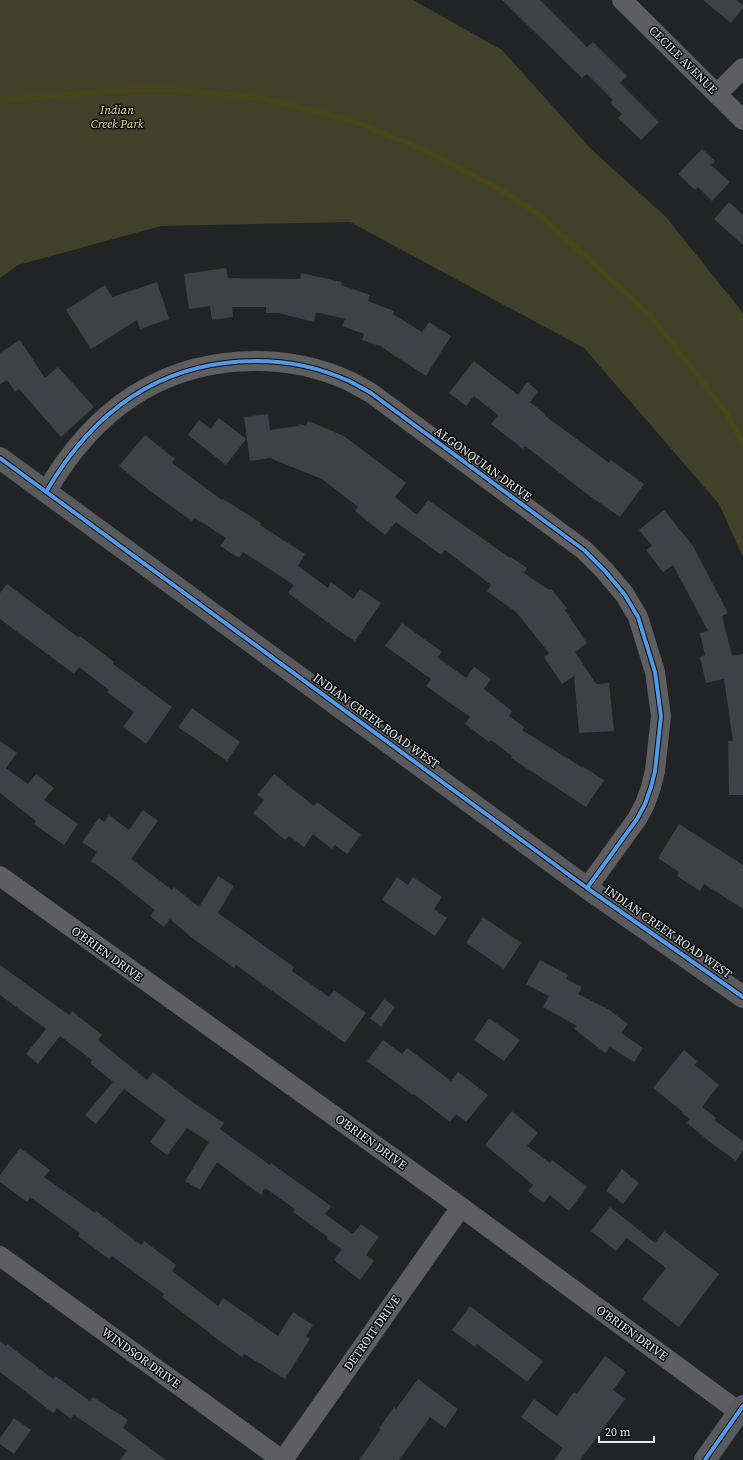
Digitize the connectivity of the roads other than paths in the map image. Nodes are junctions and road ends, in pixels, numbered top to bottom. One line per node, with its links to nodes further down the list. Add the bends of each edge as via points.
1 (622, 0): 3 (street, CECILE AVENUE)
2 (743, 68): 3 (street)
3 (717, 94): 4 (street, CECILE AVENUE)
4 (743, 120)
5 (0, 458): 6 (street, INDIAN CREEK ROAD WEST)
6 (46, 492): 8 (street, INDIAN CREEK ROAD WEST); 8 (street, ALGONQUIAN DRIVE, via 76,448 106,417 134,396 184,372 228,363 280,362 324,372 371,393 584,550 605,570 625,595 638,617 659,699 660,728 655,771 645,804 637,819)
7 (0, 876): 10 (street, O'BRIEN DRIVE)
8 (587, 888): 9 (street, INDIAN CREEK ROAD WEST)
9 (743, 997)
10 (461, 1207): 12 (street, O'BRIEN DRIVE); 13 (street, DETROIT DRIVE)
11 (0, 1256): 13 (street, WINDSOR DRIVE)
12 (741, 1409): 14 (street)
13 (283, 1460)
14 (705, 1460)

